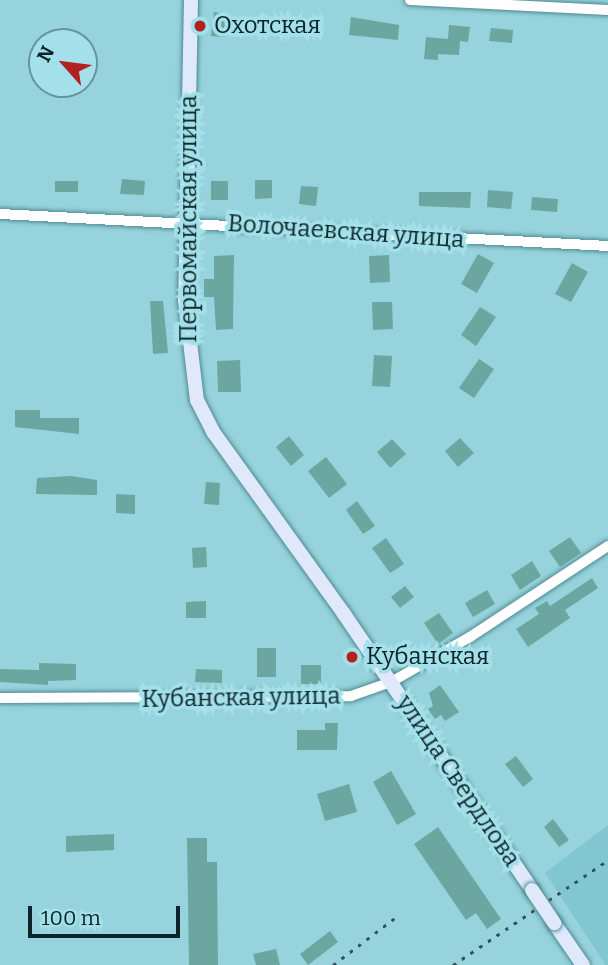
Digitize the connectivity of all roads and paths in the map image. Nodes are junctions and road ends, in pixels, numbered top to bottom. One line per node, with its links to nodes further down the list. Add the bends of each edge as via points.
1 (191, 0): 5 (main road, Первомайская улица)
2 (410, 0): 3 (street)
3 (608, 10)
4 (0, 214): 5 (street, Волочаевская улица)
5 (186, 221): 6 (street, Волочаевская улица); 7 (main road, Первомайская улица, via 185,300 191,376)
6 (608, 246)
7 (214, 433): 9 (main road, улица Свердлова)
8 (608, 546): 9 (street, Кубанская улица, via 470,637)
9 (391, 682): 10 (street, Кубанская улица, via 338,698); 11 (main road, улица Свердлова, bridge)
10 (0, 698)
11 (583, 965)

